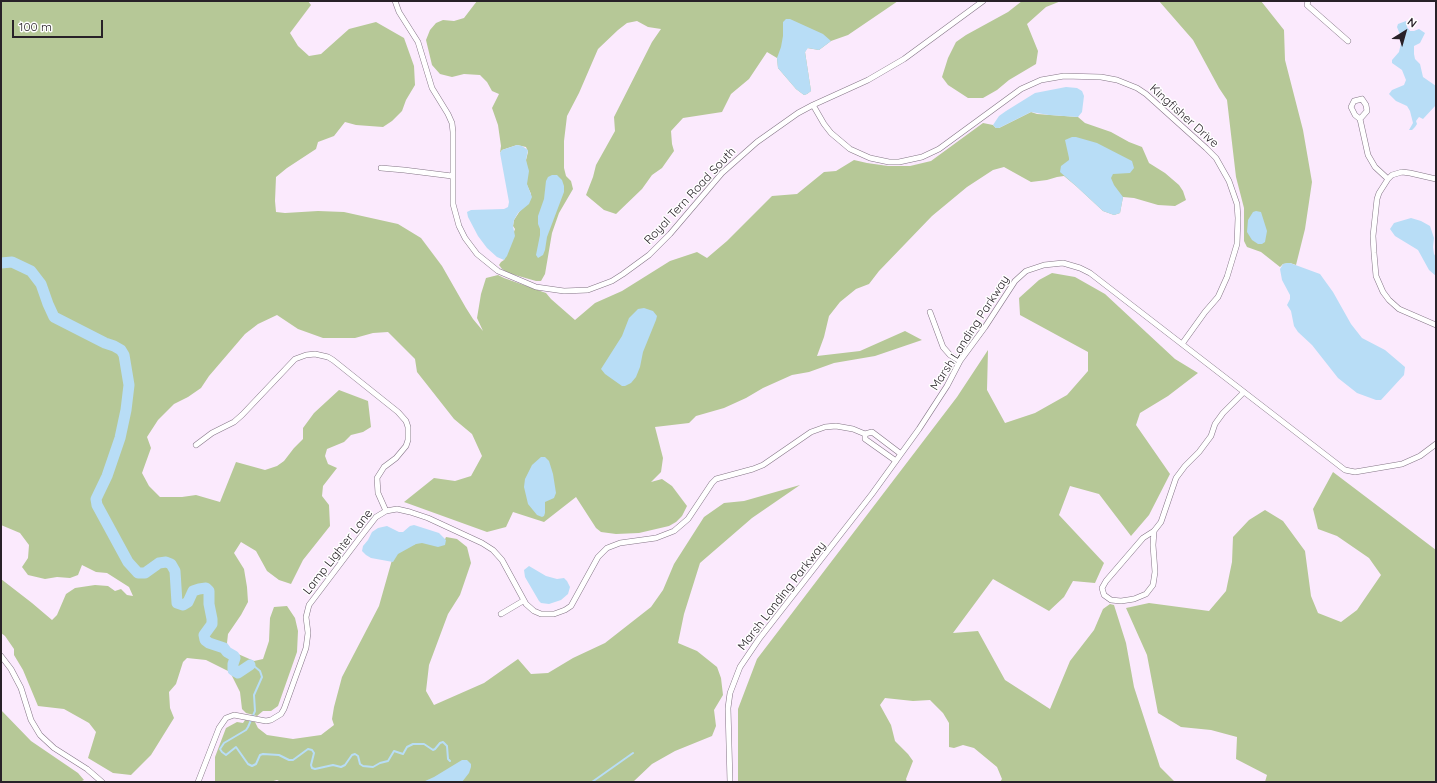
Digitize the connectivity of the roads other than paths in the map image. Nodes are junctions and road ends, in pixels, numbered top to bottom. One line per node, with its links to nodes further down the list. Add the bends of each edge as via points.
1 (395, 1): 8 (street, Royal Tern Road South, via 398,12 418,42 432,88 452,123)
2 (984, 1): 5 (street, Royal Tern Road South, via 904,59 868,80)
3 (1308, 1): 4 (street, via 1307,6)
4 (1348, 41)
5 (813, 104): 8 (street, Royal Tern Road South, via 776,127 738,158 670,234 643,259 612,281 588,290 564,291 536,287 492,268 468,244 459,226 453,204); 13 (street, Kingfisher Drive, via 831,133 850,149 875,159 899,162 922,158 939,149 1021,89 1041,80 1064,76 1101,77 1118,80 1137,88 1216,158 1229,181 1237,204 1237,244 1228,277 1218,297)
6 (1360, 119): 9 (street, via 1368,154 1375,167)
7 (381, 168): 8 (street)
8 (452, 176)
9 (1388, 179): 10 (street, via 1402,172); 12 (street, via 1379,193 1375,207 1376,276 1382,292 1394,305)
10 (1436, 179)
11 (930, 312): 14 (street, via 943,347)
12 (1436, 325)
13 (1182, 344): 14 (street, Marsh Landing Parkway, via 1090,273 1072,265 1054,263 1026,271 1015,280); 15 (street, Marsh Landing Parkway)
14 (960, 362): 21 (street, Marsh Landing Parkway, via 947,386)
15 (1244, 392): 18 (street, Marsh Landing Parkway, via 1338,466 1350,472 1402,464 1420,456); 24 (street, via 1223,413 1199,452 1176,478 1161,522)
16 (865, 434): 17 (street, Lamp Lighter Lane, via 872,432); 20 (street, Lamp Lighter Lane, via 865,440); 25 (street, Lamp Lighter Lane, via 836,426 818,429 802,437 763,465 716,479 688,519 674,531 656,538 620,543 602,552 571,606 561,612 541,614)
17 (883, 440): 20 (street); 21 (street, Lamp Lighter Lane)
18 (1436, 444)
19 (196, 445): 23 (street, via 234,422 295,359 315,354 328,357 406,421 409,433 406,446 384,467 377,478 378,493)
20 (878, 448): 22 (street, Lamp Lighter Lane)
21 (901, 454): 22 (street, Marsh Landing Parkway)
22 (896, 461): 30 (street, Marsh Landing Parkway, via 740,667 734,680 728,708)
23 (386, 511): 25 (street, Lamp Lighter Lane, via 403,510 428,518 488,546 502,560); 29 (street, Lamp Lighter Lane, via 376,517 310,605 306,617 307,642 284,709 272,720 230,716 223,721)
24 (1154, 531): 24 (street, via 1153,585 1146,594 1134,599 1110,600 1104,595 1102,588 1106,581 1143,538)
25 (523, 601): 26 (street)
26 (501, 614)
27 (1, 656): 28 (street, via 21,688 31,720 40,735)
28 (102, 782)
29 (198, 782)
30 (730, 782)

